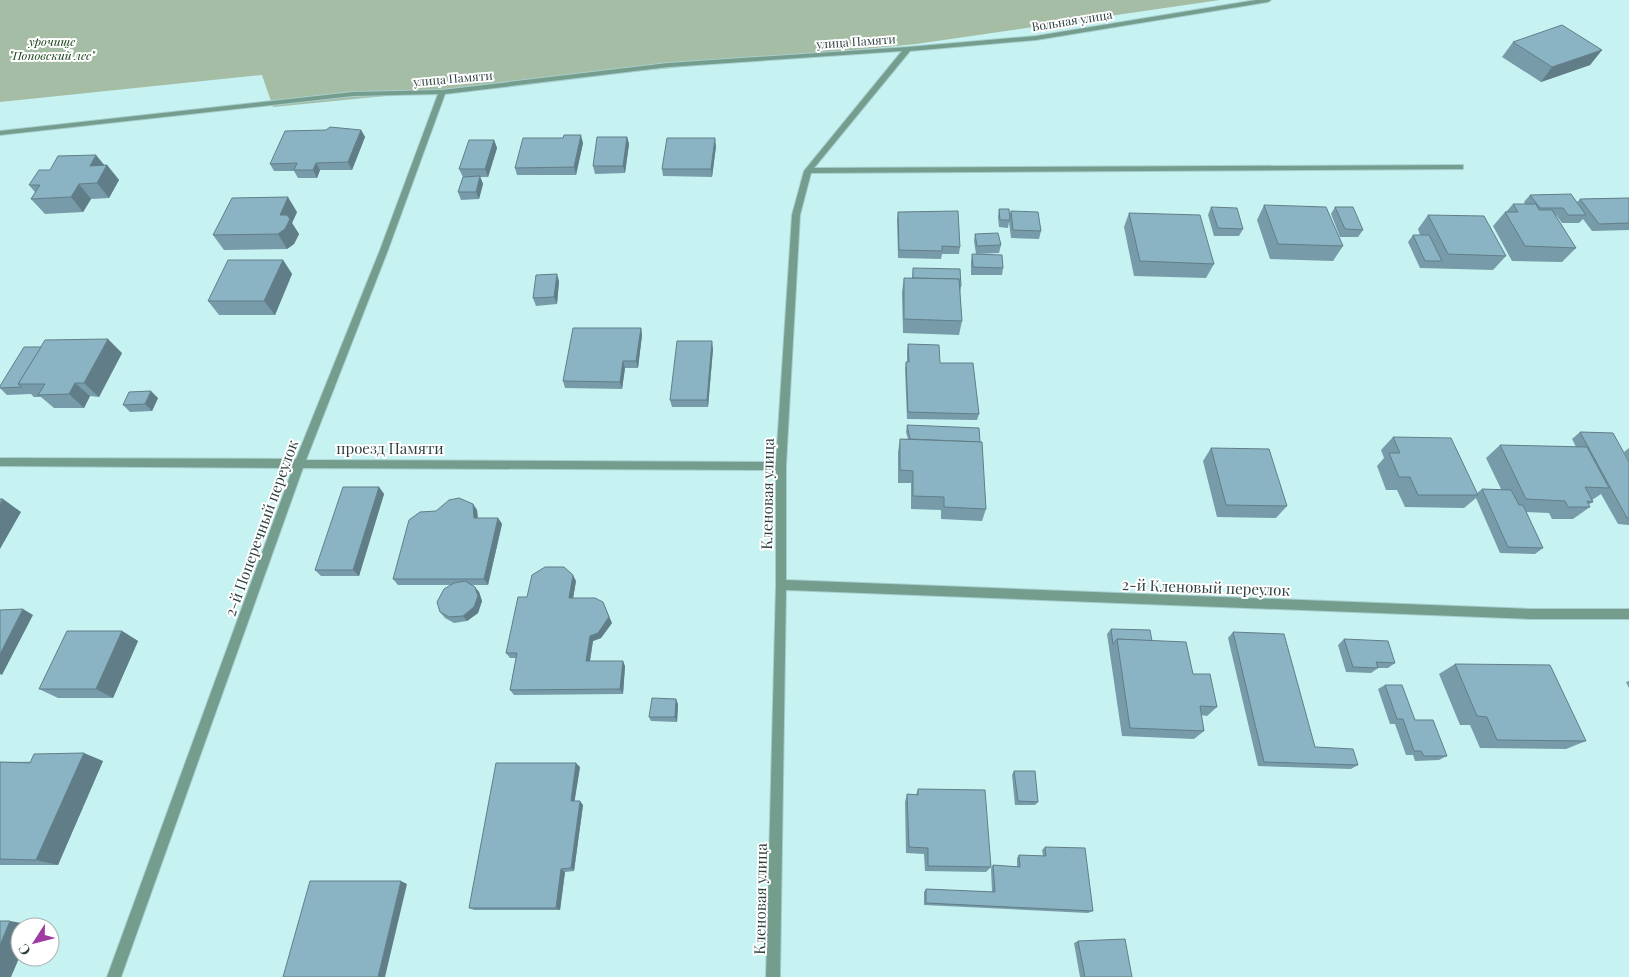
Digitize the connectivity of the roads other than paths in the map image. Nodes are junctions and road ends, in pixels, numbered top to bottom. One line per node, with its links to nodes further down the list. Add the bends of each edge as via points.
1 (1268, 0): 2 (street, Вольная улица, via 1036,38)
2 (908, 49): 3 (street, улица Памяти, via 668,65); 6 (street, Кленовая улица)
3 (442, 92): 4 (street, улица Памяти, via 353,94); 8 (street, 2-й Поперечный переулок)
4 (0, 133)
5 (1460, 167): 6 (street)
6 (808, 171): 9 (street, Кленовая улица, via 796,215)
7 (0, 462): 8 (street, проезд Памяти)
8 (300, 462): 9 (street, проезд Памяти); 12 (street, 2-й Поперечный переулок)
9 (781, 466): 10 (street, Кленовая улица)
10 (781, 585): 11 (street, 2-й Кленовый переулок, via 1530,614); 13 (street, Кленовая улица)
11 (1629, 614)
12 (114, 977)
13 (773, 977)

